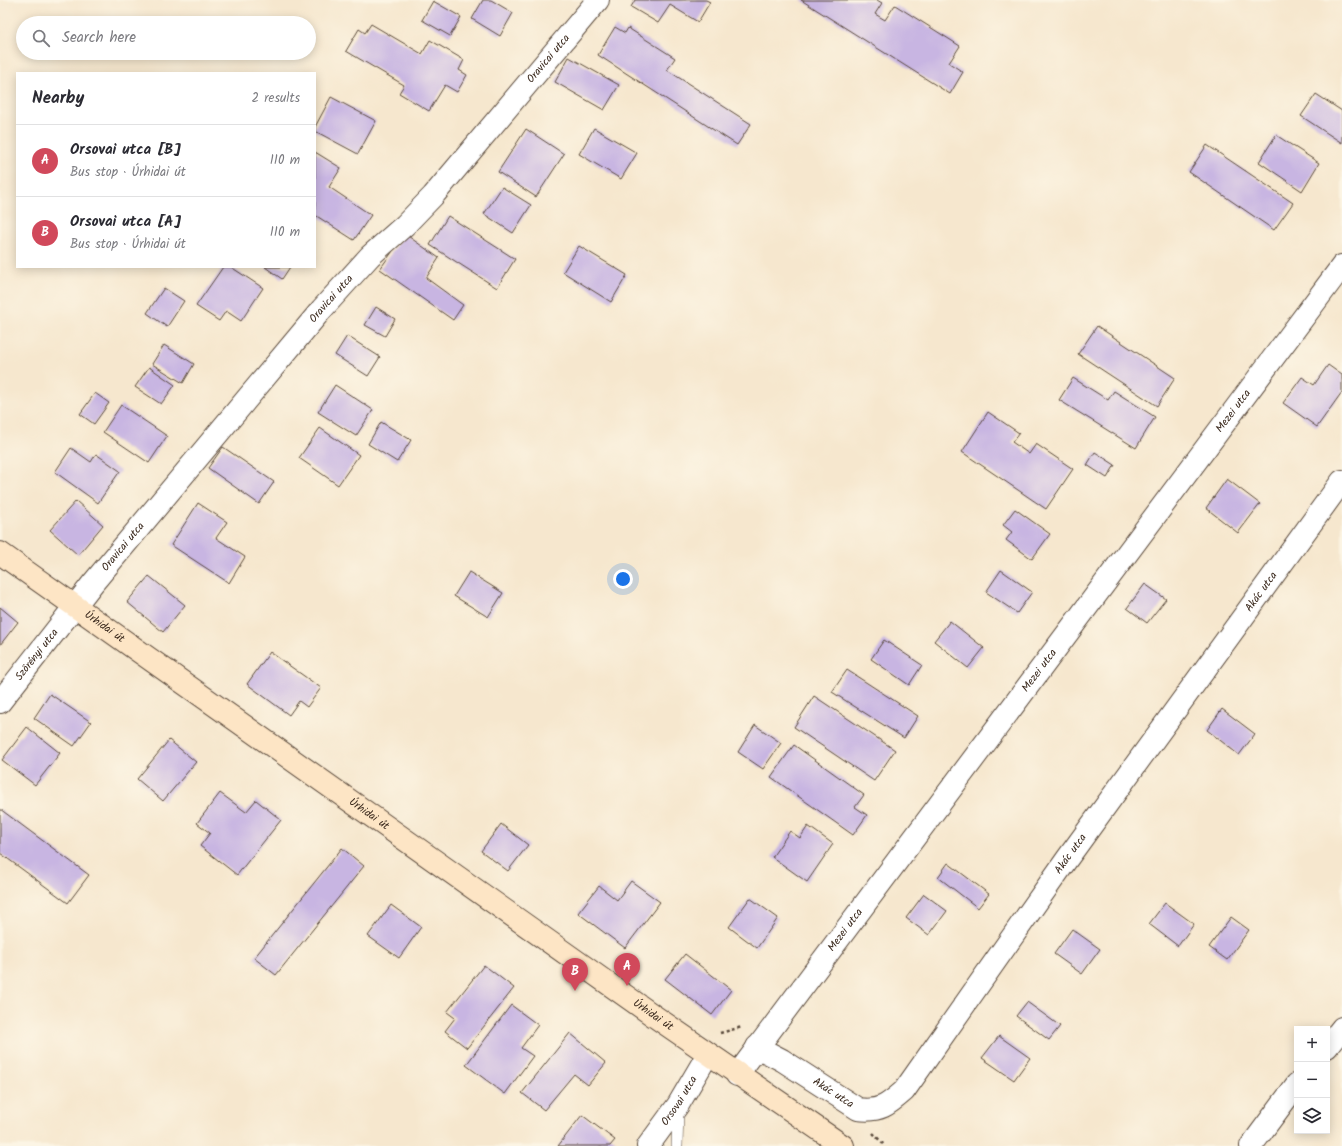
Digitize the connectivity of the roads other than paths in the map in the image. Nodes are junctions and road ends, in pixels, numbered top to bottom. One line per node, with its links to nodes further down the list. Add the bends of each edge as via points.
1 (598, 0): 5 (street, Oravicai utca, via 433,196 370,256 322,309)
2 (1342, 266): 9 (street, Mezei utca)
3 (1342, 481): 9 (street, Akác utca, via 1063,865 904,1091 886,1106 870,1111 858,1109)
4 (0, 553): 5 (main road, Úrhidai út)
5 (75, 607): 6 (street, Szörényi utca); 10 (main road, Úrhidai út)
6 (0, 702)
7 (1342, 1028): 8 (street)
8 (1330, 1042)
9 (757, 1047): 11 (street, Mezei utca)
10 (708, 1054): 11 (main road, Úrhidai út); 13 (street, Orsovai utca)
11 (737, 1074): 14 (main road, Úrhidai út)
12 (1294, 1088): 17 (street)
13 (678, 1105): 15 (street, Orsovai utca); 16 (lane)
14 (830, 1142)
15 (648, 1146)
16 (677, 1146)
17 (1251, 1146)

